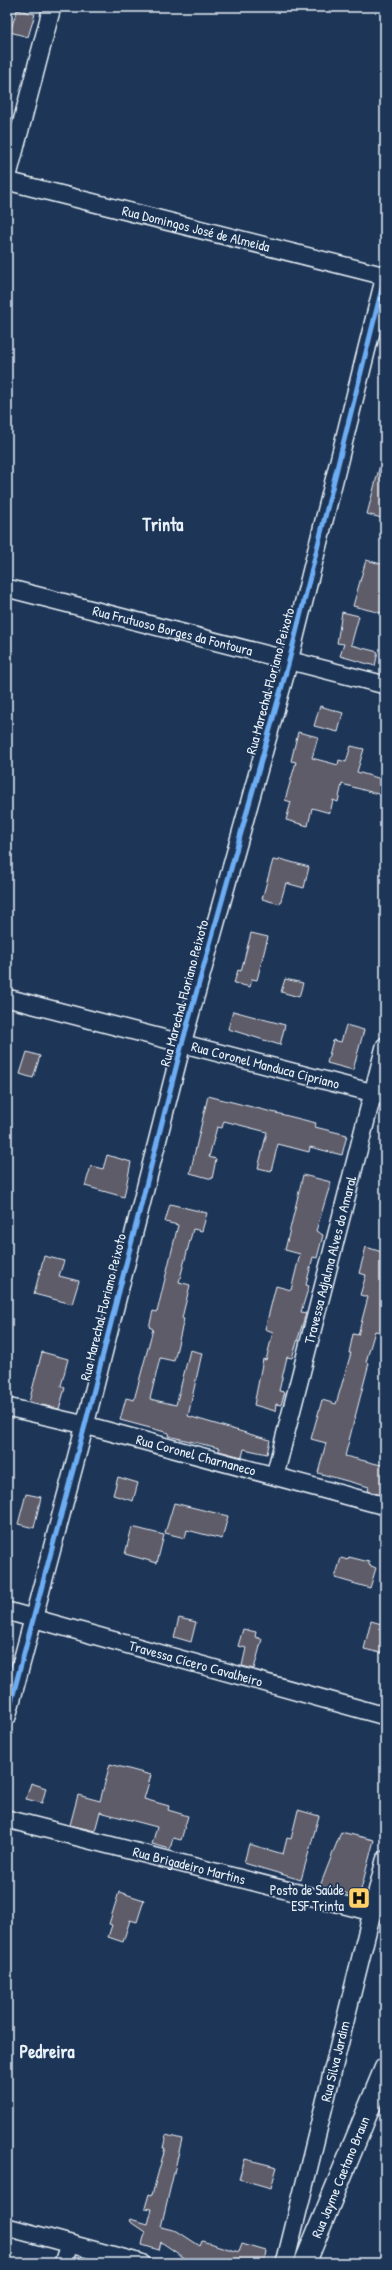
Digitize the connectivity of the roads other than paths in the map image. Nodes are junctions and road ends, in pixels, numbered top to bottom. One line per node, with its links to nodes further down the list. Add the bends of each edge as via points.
1 (52, 7): 2 (street)
2 (7, 180): 3 (street, Rua Domingos José de Almeida)
3 (385, 276): 5 (street, Rua Marechal Floriano Peixoto)
4 (7, 588): 5 (street, Rua Frutuoso Borges da Fontoura)
5 (289, 661): 6 (street, Rua Frutuoso Borges da Fontoura); 8 (street, Rua Marechal Floriano Peixoto)
6 (385, 686)
7 (7, 998): 8 (street, Rua Coronel Manduca Cipriano)
8 (182, 1044): 10 (street, Rua Coronel Manduca Cipriano); 12 (street, Rua Marechal Floriano Peixoto)
9 (385, 1046): 10 (street, Travessa Adjalma Alves do Amaral)
10 (379, 1094): 13 (street, Travessa Adjalma Alves do Amaral)
11 (7, 1407): 12 (street, Rua Coronel Charnaneco)
12 (85, 1425): 13 (street, Rua Coronel Charnaneco); 16 (street, Rua Marechal Floriano Peixoto)
13 (276, 1475): 14 (street, Rua Coronel Charnaneco)
14 (385, 1506)
15 (7, 1611): 16 (street, Travessa Cícero Cavalheiro)
16 (33, 1618): 17 (street, Travessa Cícero Cavalheiro); 18 (street, Rua Marechal Floriano Peixoto)
17 (385, 1716)
18 (7, 1717)
19 (7, 1819): 21 (street, Rua Brigadeiro Martins)
20 (385, 1860): 21 (street, Rua Silva Jardim)
21 (372, 1912): 23 (street, Rua Silva Jardim)
22 (385, 2069): 24 (street, Rua Jayme Caetano Braun)
23 (297, 2216): 24 (street); 29 (street, Rua Silva Jardim)
24 (320, 2224): 30 (street, Rua Jayme Caetano Braun)
25 (7, 2227): 26 (street)
26 (69, 2245): 27 (street); 28 (street)
27 (64, 2263)
28 (141, 2263)
29 (285, 2263)
30 (305, 2263)

